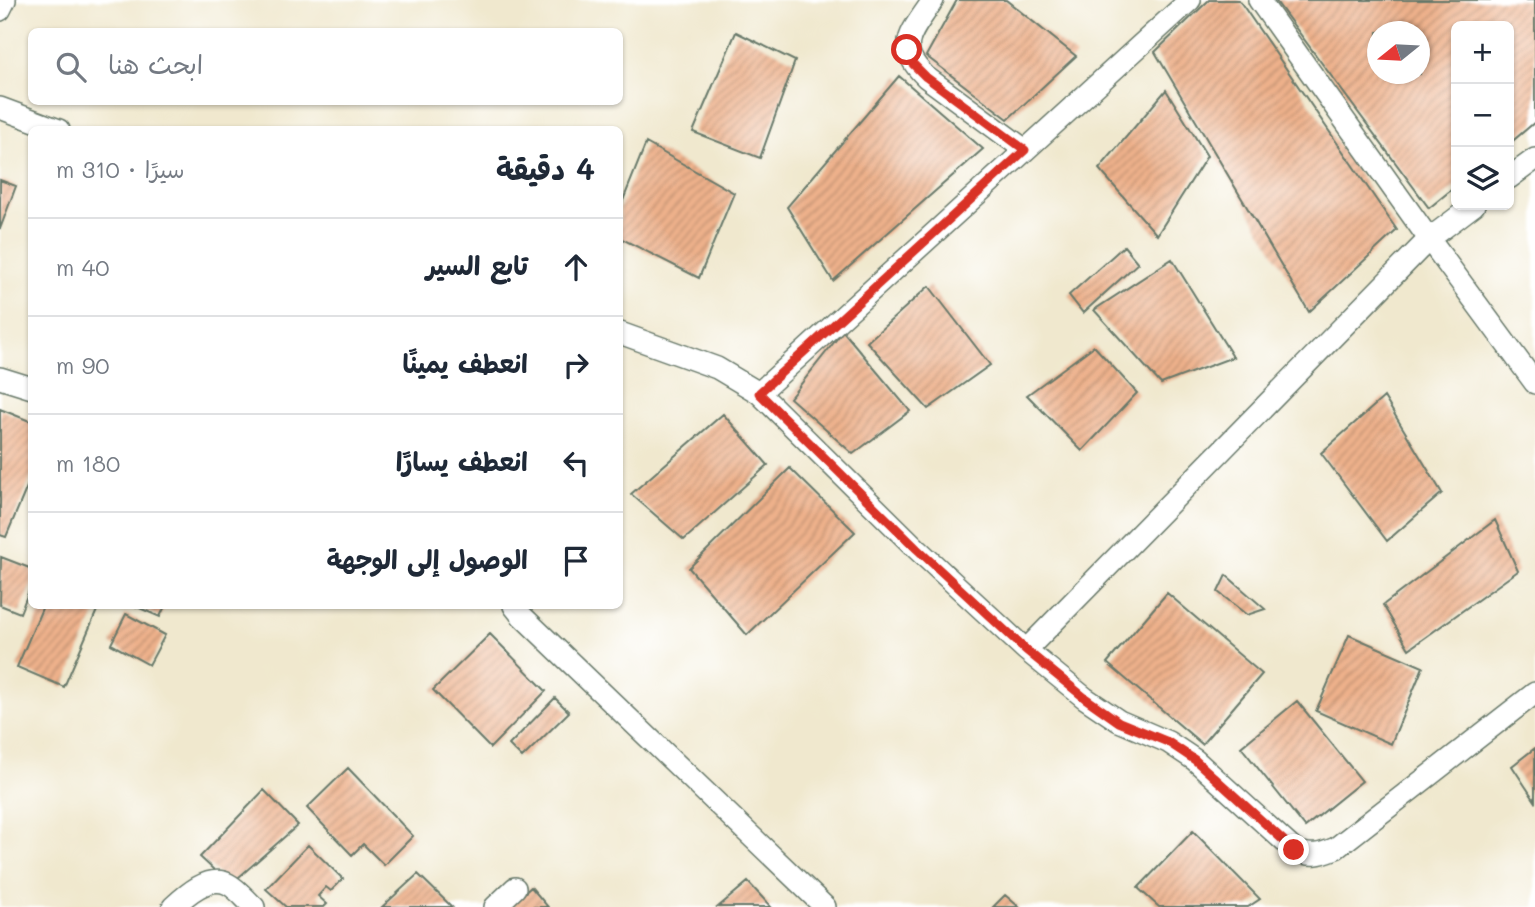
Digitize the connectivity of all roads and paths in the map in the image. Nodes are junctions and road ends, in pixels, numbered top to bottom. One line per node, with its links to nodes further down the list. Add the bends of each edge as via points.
1 (5, 0): 5 (street)
2 (933, 0): 8 (street, via 911,35 907,50 913,64)
3 (1190, 0): 8 (street)
4 (1259, 0): 12 (street)
5 (0, 10)
6 (0, 108): 7 (street)
7 (48, 126)
8 (1025, 150): 17 (street)
9 (1535, 159): 10 (street)
10 (1514, 174)
11 (1467, 210): 12 (street)
12 (1429, 239): 15 (street); 19 (street)
13 (623, 334): 17 (street, via 717,369)
14 (0, 378): 16 (street)
15 (1535, 383)
16 (28, 387)
17 (759, 393): 19 (street)
18 (516, 609): 25 (street)
19 (1026, 650): 20 (street, via 1119,722 1168,742 1195,760 1294,850 1307,856 1336,848)
20 (1535, 693)
21 (515, 888): 24 (street)
22 (173, 907): 23 (street, via 188,893 222,881)
23 (254, 907)
24 (495, 907)
25 (825, 907)

